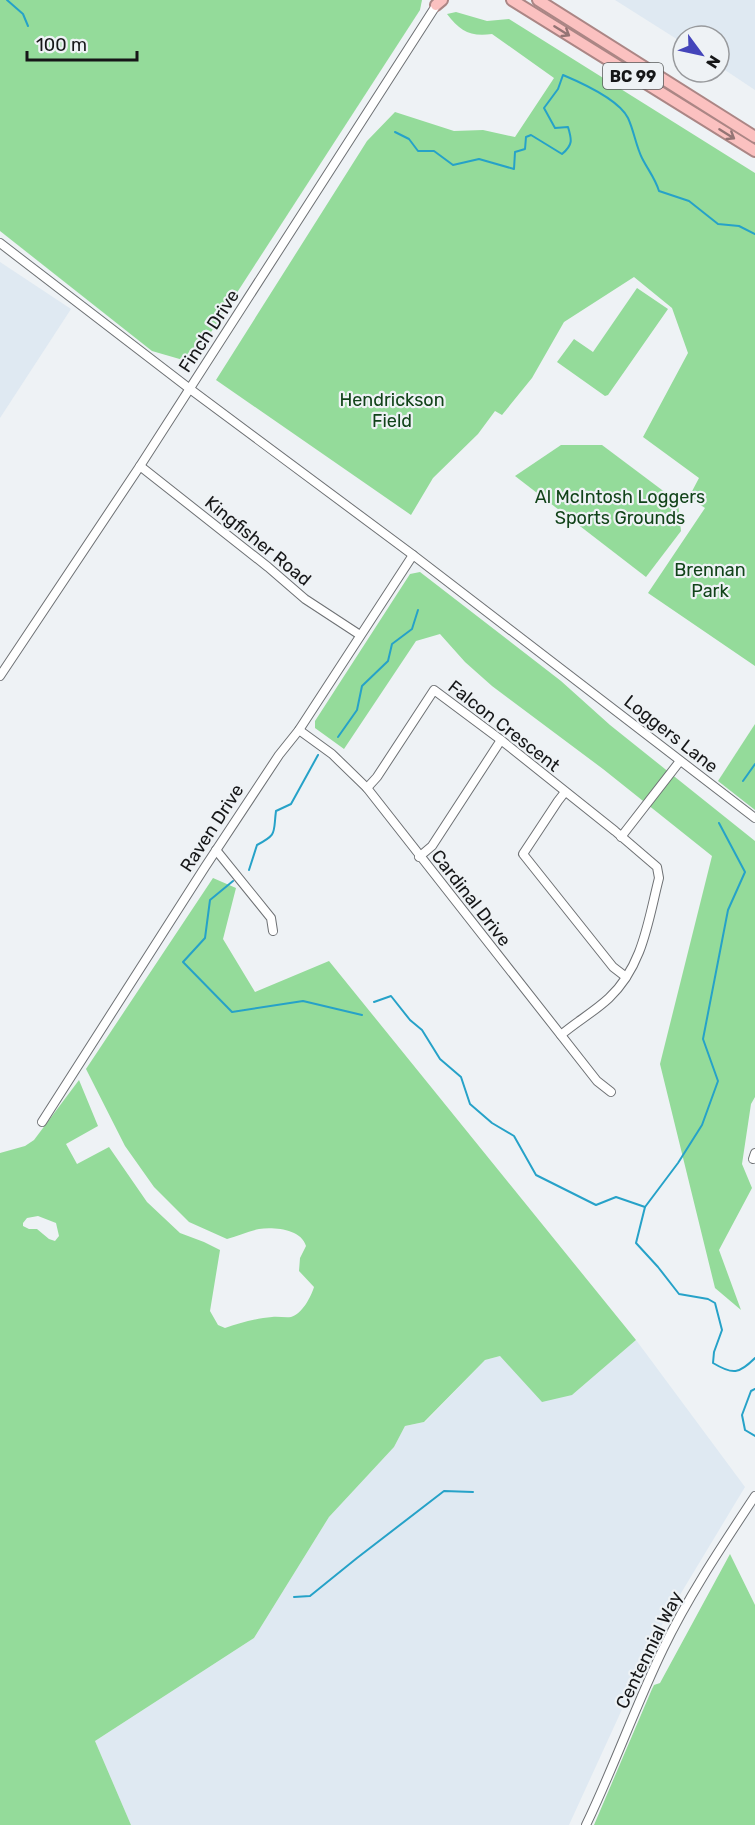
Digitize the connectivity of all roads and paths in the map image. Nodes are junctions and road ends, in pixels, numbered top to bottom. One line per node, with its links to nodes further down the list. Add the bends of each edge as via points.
1 (512, 0): 5 (highway, BC 99, one-way to 5)
2 (538, 0): 4 (highway)
3 (439, 1): 7 (street, Finch Drive)
4 (755, 136)
5 (755, 151)
6 (0, 243): 7 (street, Loggers Lane)
7 (190, 389): 8 (street, Finch Drive); 9 (street, Loggers Lane)
8 (140, 466): 10 (street, Kingfisher Road, via 305,599); 11 (street, Finch Drive)
9 (413, 555): 10 (street, Raven Drive); 14 (street, Loggers Lane)
10 (360, 635): 12 (street, Raven Drive)
11 (0, 676)
12 (299, 730): 15 (street, Cardinal Drive, via 338,758); 19 (street, Raven Drive)
13 (501, 740): 15 (street, Falcon Crescent, via 434,690); 16 (street, Falcon Crescent); 20 (street, via 432,846)
14 (680, 761): 17 (street, Loggers Lane); 18 (street)
15 (367, 788): 20 (street, Cardinal Drive)
16 (565, 792): 18 (street, Falcon Crescent); 22 (street, via 523,854)
17 (755, 819)
18 (621, 837): 22 (street, Falcon Crescent, via 653,863 659,873 640,952)
19 (216, 850): 21 (street, via 271,918); 25 (street, Raven Drive)
20 (420, 857): 23 (street, Cardinal Drive)
21 (273, 931)
22 (626, 978): 23 (street, via 609,998)
23 (561, 1035): 24 (street, Cardinal Drive, via 597,1081)
24 (611, 1092)
25 (42, 1122)
26 (755, 1496): 27 (street, Centennial Way, via 677,1623)
27 (586, 1825)

